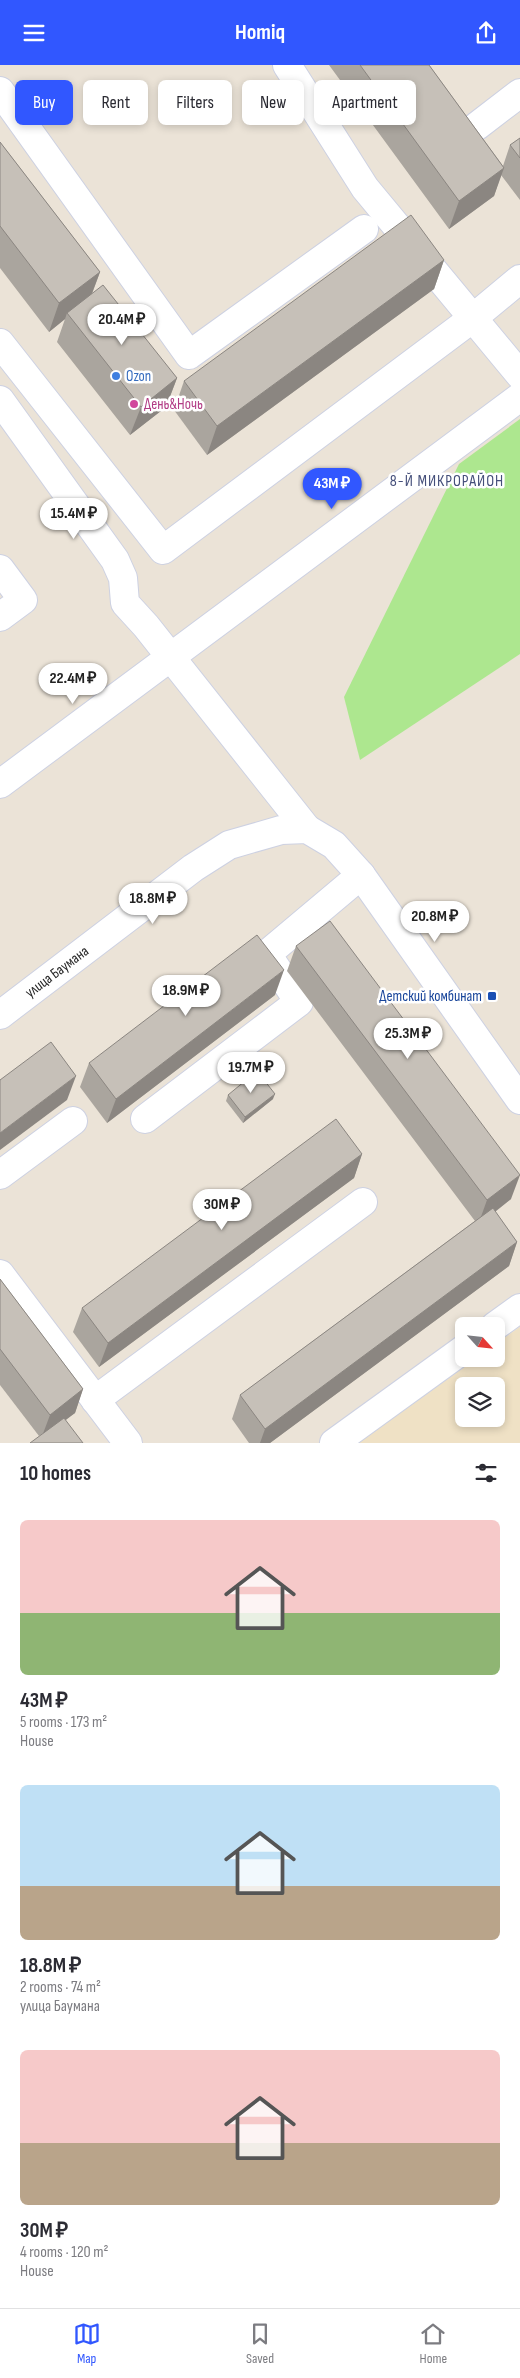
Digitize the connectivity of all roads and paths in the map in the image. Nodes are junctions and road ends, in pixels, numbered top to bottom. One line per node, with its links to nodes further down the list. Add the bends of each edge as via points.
1 (287, 65): 7 (street, via 365,188)
2 (0, 91): 5 (street, via 189,355)
3 (520, 93): 4 (street)
4 (477, 126)
5 (364, 229)
6 (520, 279): 7 (street)
7 (473, 319): 9 (street, via 163,550); 10 (street)
8 (0, 343): 9 (street)
9 (24, 373): 11 (street)
10 (520, 375)
11 (0, 394)
12 (520, 397): 16 (street)
13 (0, 400): 16 (street, via 115,560 122,578 125,603)
14 (0, 569): 15 (street, via 23,600)
15 (0, 617)
16 (170, 659): 17 (street); 18 (street)
17 (0, 784)
18 (307, 829): 19 (street, via 334,845); 20 (street, улица Баумана, via 281,830 229,845 193,868)
19 (361, 875): 21 (street); 22 (street, via 267,954 299,1002)
20 (0, 1015)
21 (520, 1101)
22 (145, 1119)
23 (73, 1121): 24 (street)
24 (0, 1175)
25 (362, 1202): 30 (street)
26 (0, 1275): 30 (street)
27 (520, 1308): 28 (street)
28 (505, 1319)
29 (455, 1356): 32 (street)
30 (95, 1400): 31 (street)
31 (128, 1443)
32 (334, 1443)

